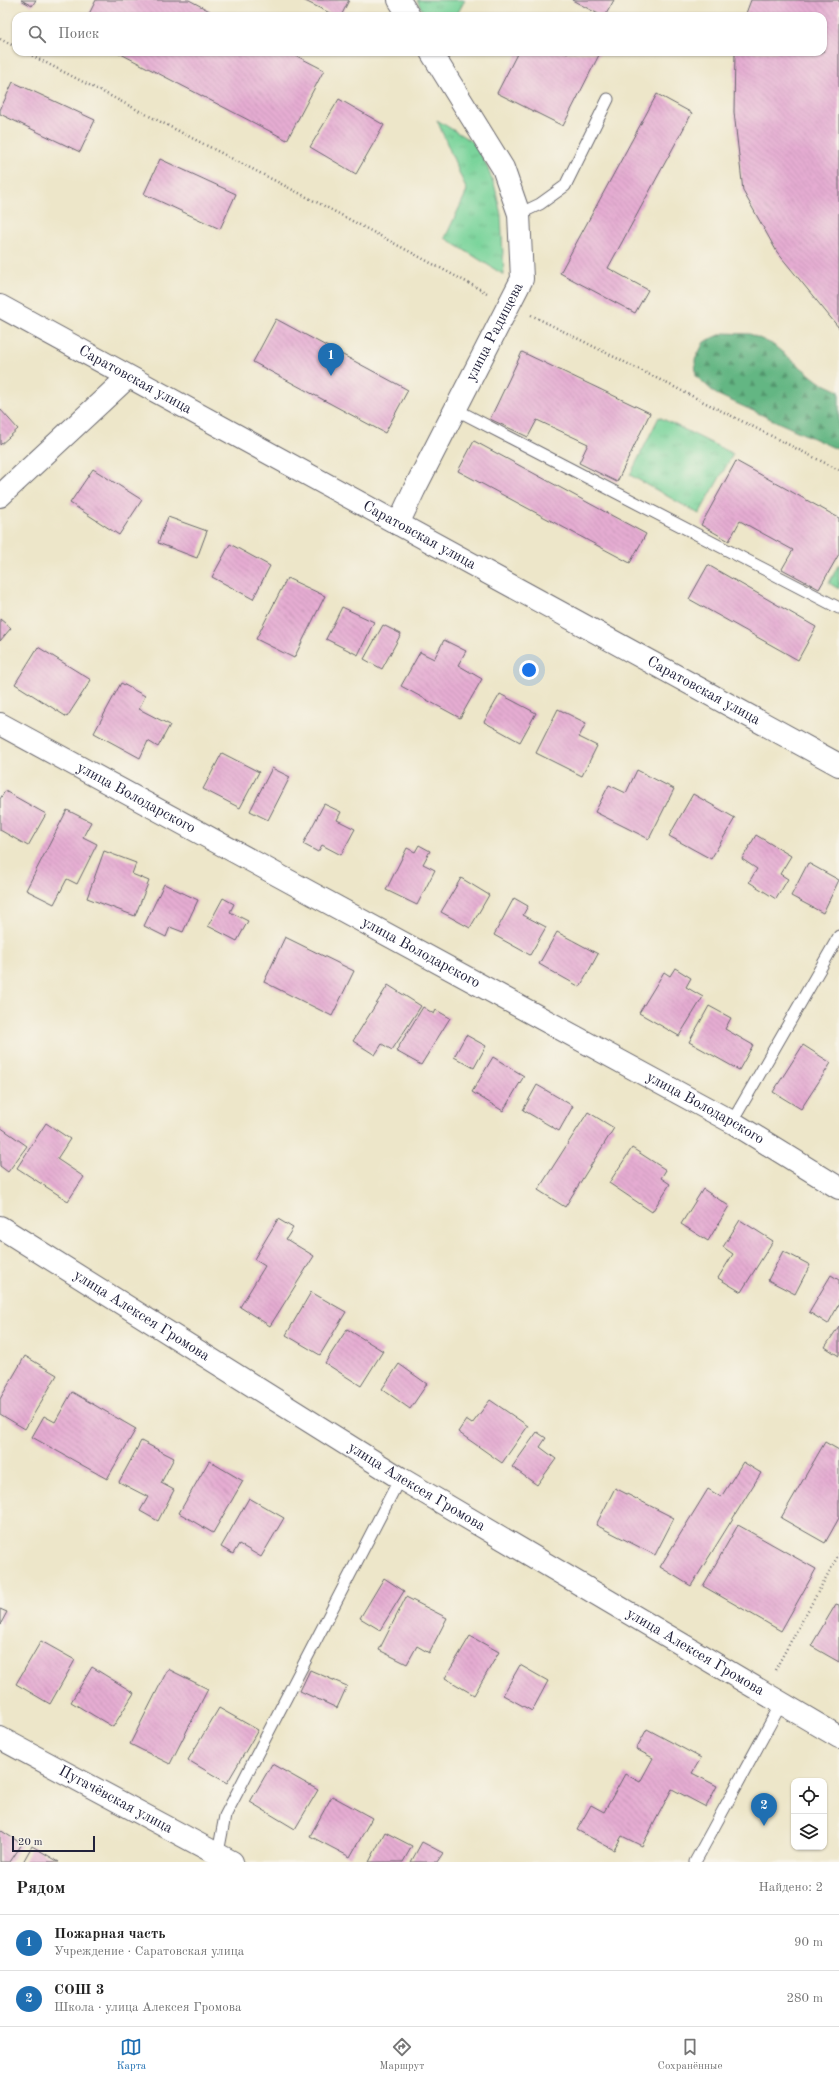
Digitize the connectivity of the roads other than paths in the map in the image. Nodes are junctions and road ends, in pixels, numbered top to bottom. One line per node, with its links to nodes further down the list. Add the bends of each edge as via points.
1 (399, 0): 2 (street)
2 (406, 12)
3 (433, 56): 5 (street, улица Радищева, via 503,168)
4 (608, 99): 5 (lane, via 566,186 540,204)
5 (519, 214): 8 (street, улица Радищева, via 522,279)
6 (0, 306): 7 (street, Саратовская улица)
7 (128, 377): 9 (street); 10 (street, Саратовская улица)
8 (455, 409): 10 (street, улица Радищева); 11 (lane)
9 (0, 496)
10 (398, 524): 13 (street, Саратовская улица)
11 (839, 608)
12 (0, 724): 15 (street, улица Володарского)
13 (839, 765)
14 (839, 936): 15 (lane)
15 (732, 1122): 16 (street, улица Володарского)
16 (839, 1188)
17 (0, 1227): 18 (street, улица Алексея Громова)
18 (400, 1478): 19 (street, улица Алексея Громова); 22 (lane, via 225,1816)
19 (782, 1702): 20 (street, улица Алексея Громова); 23 (lane)
20 (839, 1737)
21 (0, 1738): 22 (street, Пугачёвская улица)
22 (222, 1860)
23 (696, 1862)

